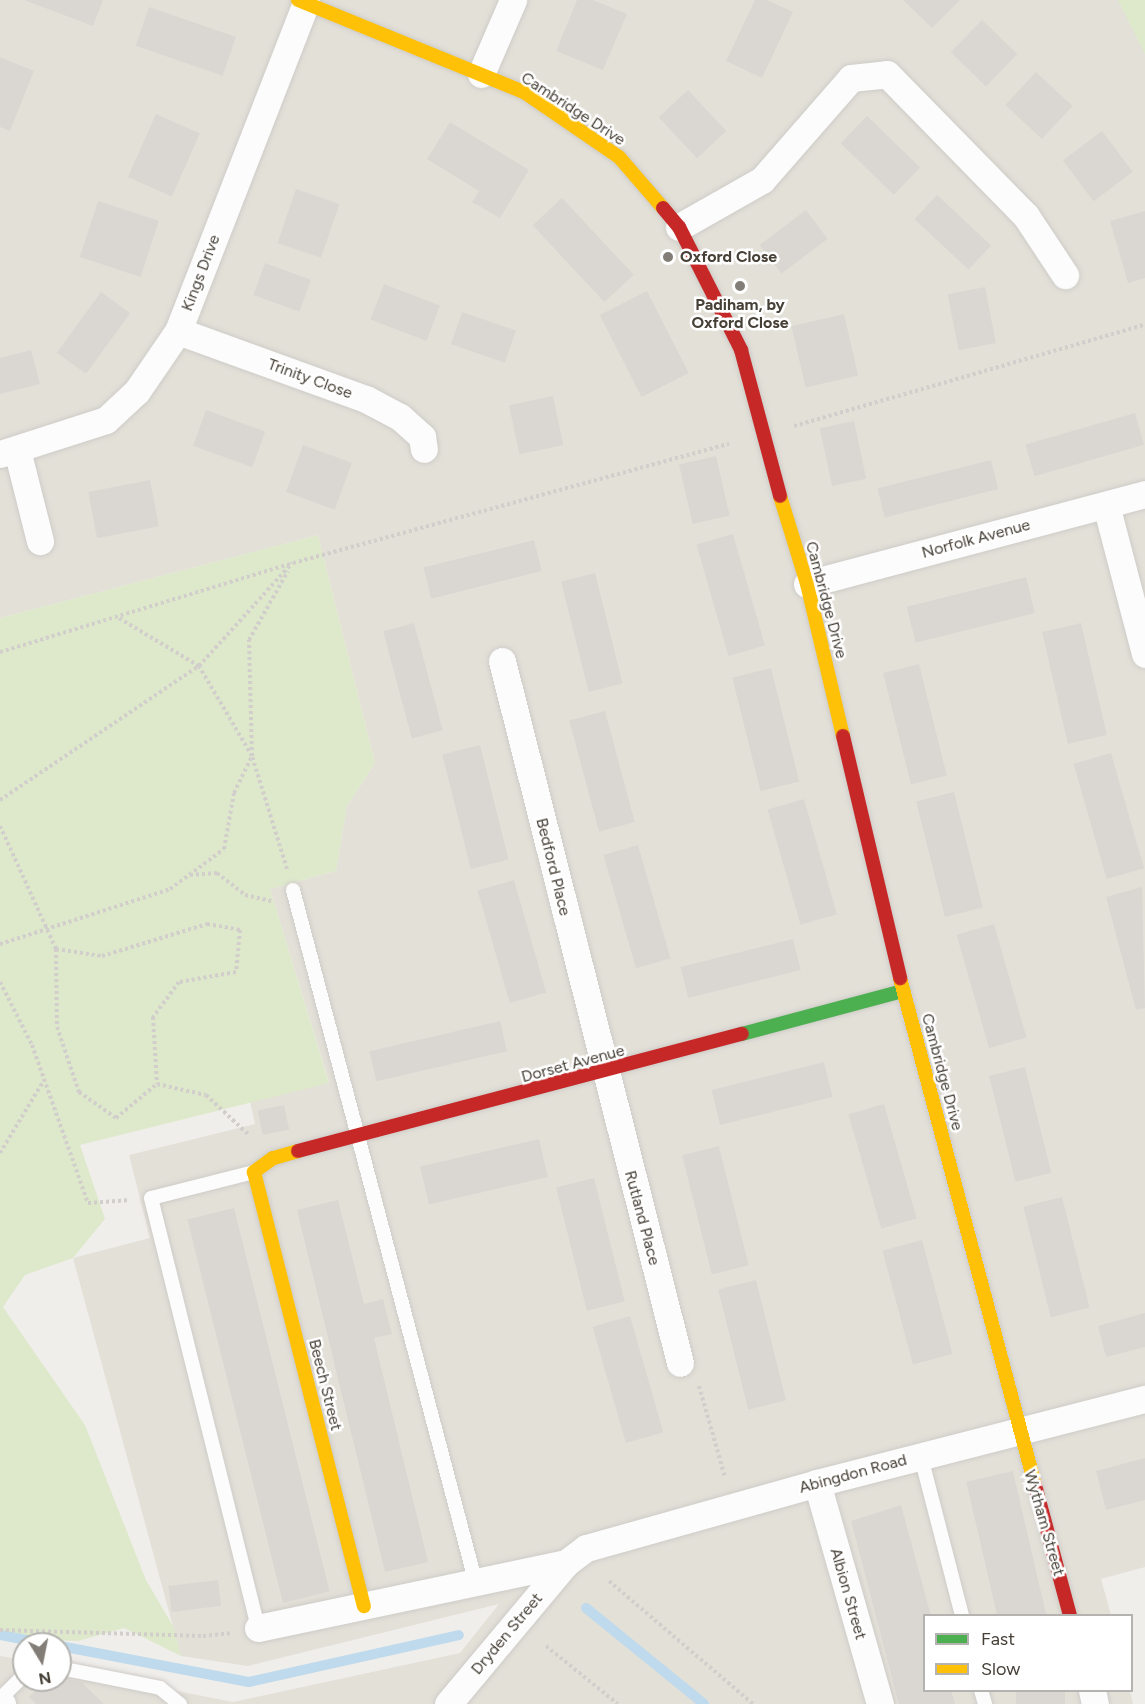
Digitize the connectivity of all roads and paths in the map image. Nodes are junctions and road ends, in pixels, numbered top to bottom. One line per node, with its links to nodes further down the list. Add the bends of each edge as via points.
1 (513, 0): 3 (street)
2 (302, 2): 3 (street, Cambridge Drive); 7 (street, Kings Drive)
3 (481, 74): 4 (street, Cambridge Drive, via 524,92 619,157)
4 (679, 227): 5 (street, via 762,180 851,78 887,74 1026,216); 8 (street, Cambridge Drive, via 741,350)
5 (1065, 274)
6 (1145, 325): 8 (path)
7 (178, 331): 9 (street, Trinity Close, via 366,399 400,417 422,437); 10 (street, Kings Drive, via 137,391 106,420)
8 (761, 435): 14 (path); 15 (street, Cambridge Drive)
9 (424, 449)
10 (8, 452): 13 (street)
11 (1145, 494): 12 (street, Norfolk Avenue)
12 (1106, 505): 15 (street, Norfolk Avenue); 18 (street)
13 (40, 541)
14 (293, 563): 16 (path); 20 (path); 21 (path, via 249,640)
15 (807, 584): 31 (street, Cambridge Drive)
16 (117, 617): 17 (path); 20 (path)
17 (0, 652)
18 (1145, 654)
19 (502, 661): 32 (street, Bedford Place)
20 (199, 666): 21 (path); 22 (path)
21 (252, 756): 24 (path, via 234,793 224,849); 25 (path)
22 (0, 800)
23 (0, 826): 27 (path)
24 (189, 875): 26 (path, via 217,873 245,895); 27 (path, via 170,889)
25 (293, 890): 26 (lane)
26 (298, 907): 35 (lane)
27 (47, 929): 28 (path); 29 (path)
28 (0, 944)
29 (56, 949): 34 (path, via 57,1027 79,1092 116,1118); 34 (path, via 102,956 207,924 240,930 236,972 179,982 153,1017)
30 (0, 982): 33 (path)
31 (903, 991): 32 (street, Dorset Avenue); 42 (street, Cambridge Drive)
32 (604, 1073): 35 (street, Dorset Avenue); 40 (street, Rutland Place)
33 (45, 1079): 36 (path); 39 (path, via 88,1203)
34 (157, 1084): 37 (path, via 206,1095)
35 (359, 1136): 37 (street, Dorset Avenue); 47 (lane)
36 (0, 1153)
37 (273, 1158): 38 (street, Dorset Avenue)
38 (254, 1172): 39 (lane); 49 (street, Beech Street)
39 (152, 1198): 52 (lane)
40 (680, 1364): 45 (path, via 696,1376)
41 (1145, 1399): 42 (street, Abingdon Road)
42 (1018, 1431): 43 (street, Abingdon Road); 51 (street, Wytham Street)
43 (921, 1457): 44 (street, Abingdon Road); 50 (lane)
44 (817, 1483): 45 (street, Abingdon Road); 62 (street, Albion Street)
45 (733, 1506): 46 (street, Abingdon Road, via 586,1548)
46 (566, 1563): 47 (street); 59 (street, Dryden Street)
47 (475, 1581): 49 (street)
48 (609, 1581): 61 (path)
49 (364, 1606): 52 (street)
50 (961, 1614)
51 (1069, 1614)
52 (258, 1629): 53 (path, via 203,1636)
53 (0, 1630)
54 (546, 1646): 60 (path)
55 (72, 1670): 58 (lane, via 160,1688)
56 (12, 1689): 57 (lane)
57 (1, 1702)
58 (180, 1704)
59 (448, 1704)
60 (618, 1704)
61 (753, 1704)
62 (879, 1704)

